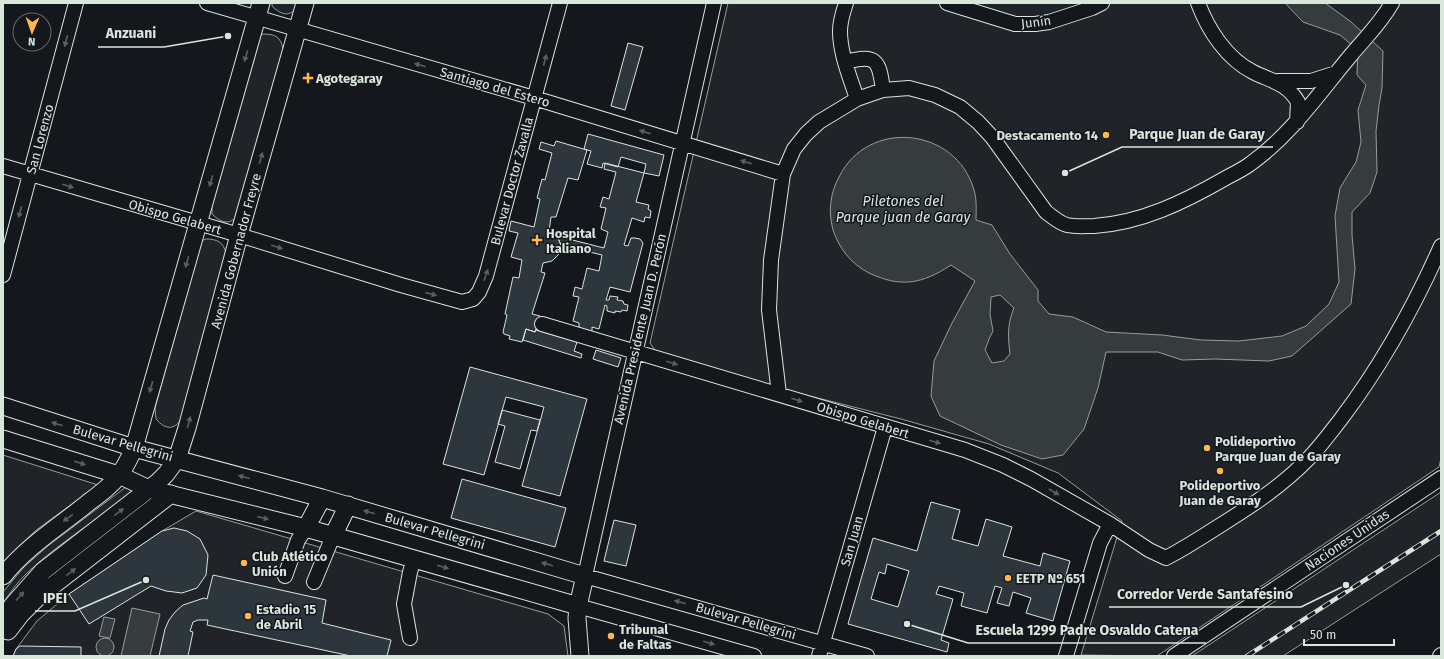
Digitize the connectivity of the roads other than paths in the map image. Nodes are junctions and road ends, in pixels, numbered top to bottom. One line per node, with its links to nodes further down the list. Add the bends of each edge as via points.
1 (76, 3): 22 (street, San Lorenzo, one-way to 22)
2 (207, 3): 11 (street, Santiago del Estero)
3 (305, 3): 12 (main road, Avenida Gobernador Freyre)
4 (560, 3): 17 (street, Bulevar Doctor Zavalla, one-way to 4)
5 (714, 3): 20 (street, Avenida Presidente Juan D. Perón)
6 (846, 3): 13 (street, via 840,32)
7 (947, 3): 8 (street, Junín, via 1015,24 1035,24 1049,22)
8 (1102, 3)
9 (1198, 3): 15 (street, via 1203,16 1224,49 1240,64)
10 (1392, 3): 14 (street, via 1382,20)
11 (259, 11): 12 (street, Santiago del Estero); 24 (main road, one-way to 24)
12 (298, 30): 17 (street, Santiago del Estero, one-way to 12); 25 (main road, Avenida Gobernador Freyre, one-way to 12)
13 (845, 62): 16 (street, via 862,58 870,59 877,64 881,71); 18 (street)
14 (1336, 73): 15 (street, via 1311,81); 19 (street)
15 (1273, 81): 19 (street, via 1283,84 1295,96 1298,102)
16 (883, 90): 18 (street); 19 (street, via 909,88 935,95 960,107 992,137 1046,212 1054,219 1080,227 1127,222 1169,208 1199,194 1250,164)
17 (534, 98): 20 (street, Santiago del Estero, one-way to 17); 28 (street, Bulevar Doctor Zavalla, one-way to 17, via 473,299 486,276)
18 (857, 98): 23 (street, via 819,122 806,134 794,149)
19 (1297, 122)
20 (682, 143): 23 (street, Santiago del Estero, one-way to 20); 30 (street, Avenida Presidente Juan D. Perón)
21 (3, 166): 22 (street, Obispo Gelabert)
22 (31, 174): 24 (street, Obispo Gelabert, one-way to 24); 27 (street, San Lorenzo, one-way to 27)
23 (783, 174): 31 (street, via 771,268 769,310)
24 (198, 224): 25 (street, Obispo Gelabert); 35 (main road, one-way to 35)
25 (239, 236): 28 (street, Obispo Gelabert, one-way to 28); 36 (main road, Avenida Gobernador Freyre, one-way to 25)
26 (1441, 246): 43 (street, Obispo Gelabert, via 1410,311 1352,405 1307,460 1269,492 1166,558)
27 (3, 275)
28 (462, 302)
29 (542, 324): 30 (street, Obispo Gelabert)
30 (635, 352): 31 (street, Obispo Gelabert, one-way to 31); 49 (street, Avenida Presidente Juan D. Perón)
31 (779, 394): 33 (street, Obispo Gelabert, one-way to 33)
32 (3, 406): 35 (main road, Bulevar Pellegrini, one-way to 32)
33 (885, 427): 43 (street, Obispo Gelabert, one-way to 43, via 965,450 1003,465); 55 (street, San Juan)
34 (3, 439): 37 (main road, one-way to 37)
35 (134, 448): 36 (main road, Bulevar Pellegrini); 37 (main road)
36 (177, 459): 39 (main road, Avenida Gobernador Freyre, via 166,474); 41 (main road, Bulevar Pellegrini, one-way to 36)
37 (119, 475): 39 (main road); 47 (main road, one-way to 47, via 107,488 33,545)
38 (1441, 478): 60 (street, Naciones Unidas)
39 (149, 489): 40 (main road); 52 (main road, Avenida Gobernador Freyre, one-way to 39, via 12,606 43,571)
40 (171, 494): 44 (main road, one-way to 44); 53 (main road, one-way to 40, via 38,597)
41 (322, 498): 42 (main road, Bulevar Pellegrini); 44 (main road)
42 (348, 505): 45 (main road); 49 (main road, Bulevar Pellegrini, one-way to 42)
43 (1110, 524): 59 (street, via 1100,543)
44 (306, 528): 45 (main road); 48 (street, via 298,540)
45 (333, 536): 46 (main road); 50 (street)
46 (414, 559): 51 (main road, one-way to 51); 54 (street, via 404,604)
47 (3, 576)
48 (286, 576)
49 (585, 576): 51 (main road, Avenida Presidente Juan D. Perón); 55 (street, Bulevar Pellegrini, one-way to 49)
50 (314, 582)
51 (578, 606): 56 (main road, Avenida Presidente Juan D. Perón); 57 (street, one-way to 57)
52 (3, 630)
53 (3, 638)
54 (410, 638)
55 (821, 649): 58 (street, Bulevar Pellegrini)
56 (580, 656)
57 (754, 656)
58 (867, 656)
59 (1066, 656)
60 (1174, 656)

